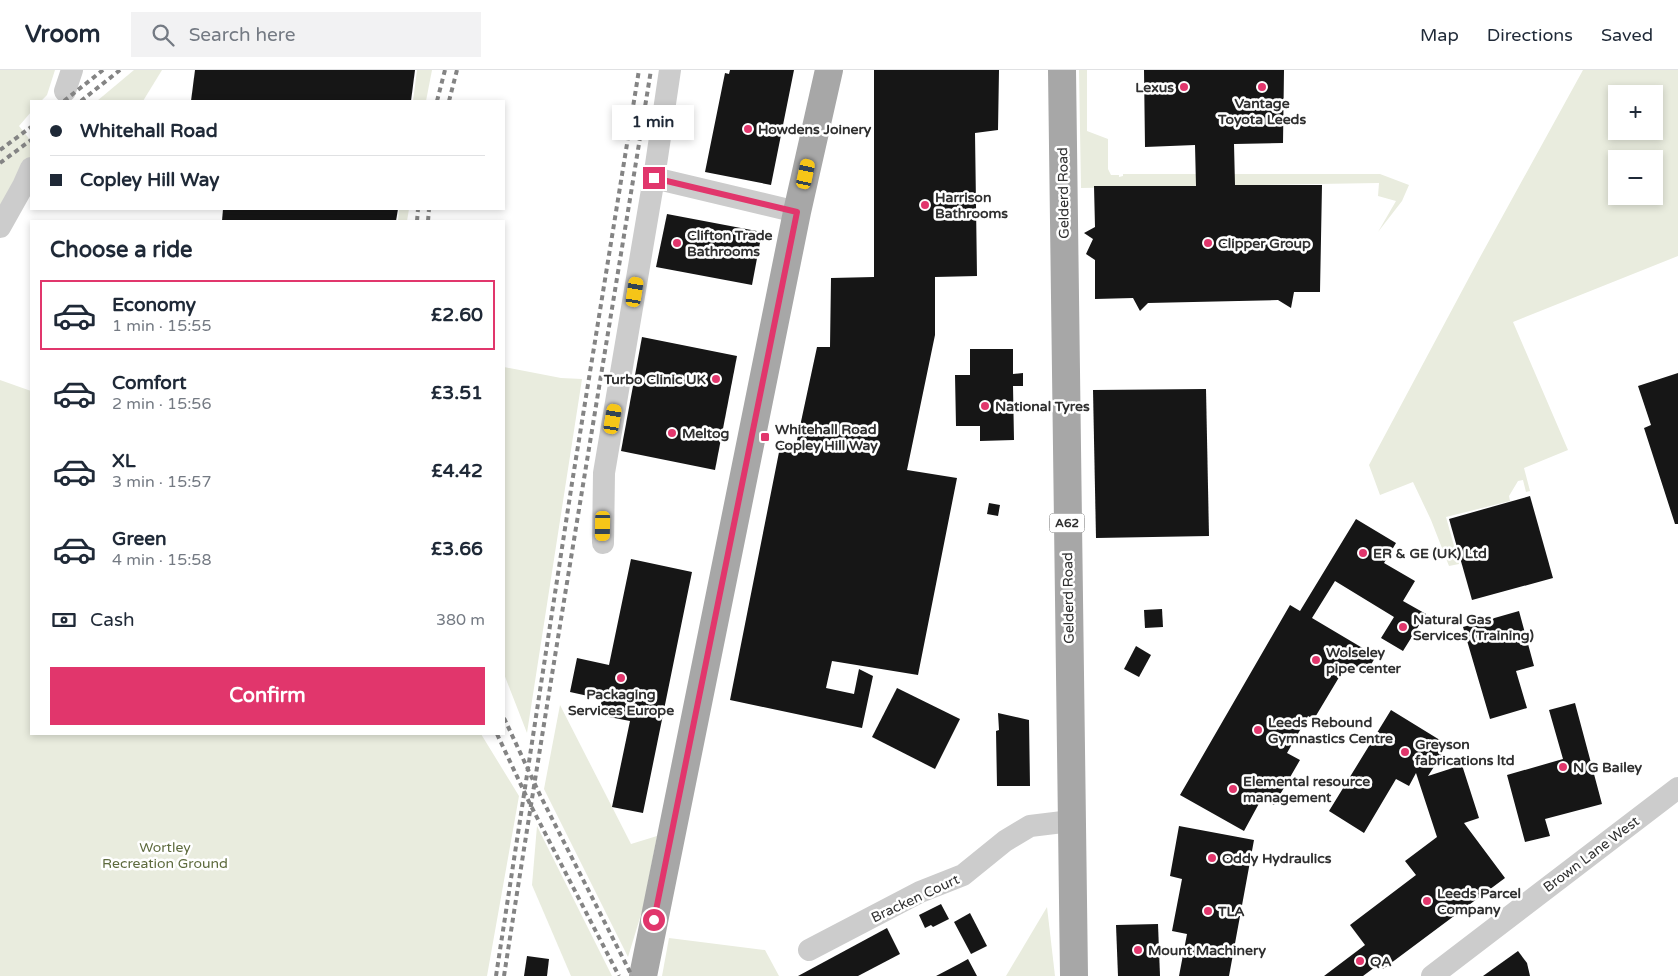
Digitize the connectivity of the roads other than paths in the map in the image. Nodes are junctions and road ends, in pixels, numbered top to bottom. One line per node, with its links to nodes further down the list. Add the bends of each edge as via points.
1 (670, 70): 5 (street)
2 (829, 70): 6 (main road)
3 (1062, 70): 10 (main road, Gelderd Road / A62)
4 (30, 171): 7 (street)
5 (654, 178): 6 (street); 8 (street, via 604,473)
6 (797, 212): 12 (main road)
7 (0, 227)
8 (603, 543)
9 (1678, 788): 14 (street, Brown Lane West)
10 (1071, 821): 11 (street, Bracken Court, via 1030,826 1005,841 963,875 920,892); 13 (main road, Gelderd Road / A62)
11 (809, 950)
12 (643, 976)
13 (1074, 976)
14 (1432, 976)

